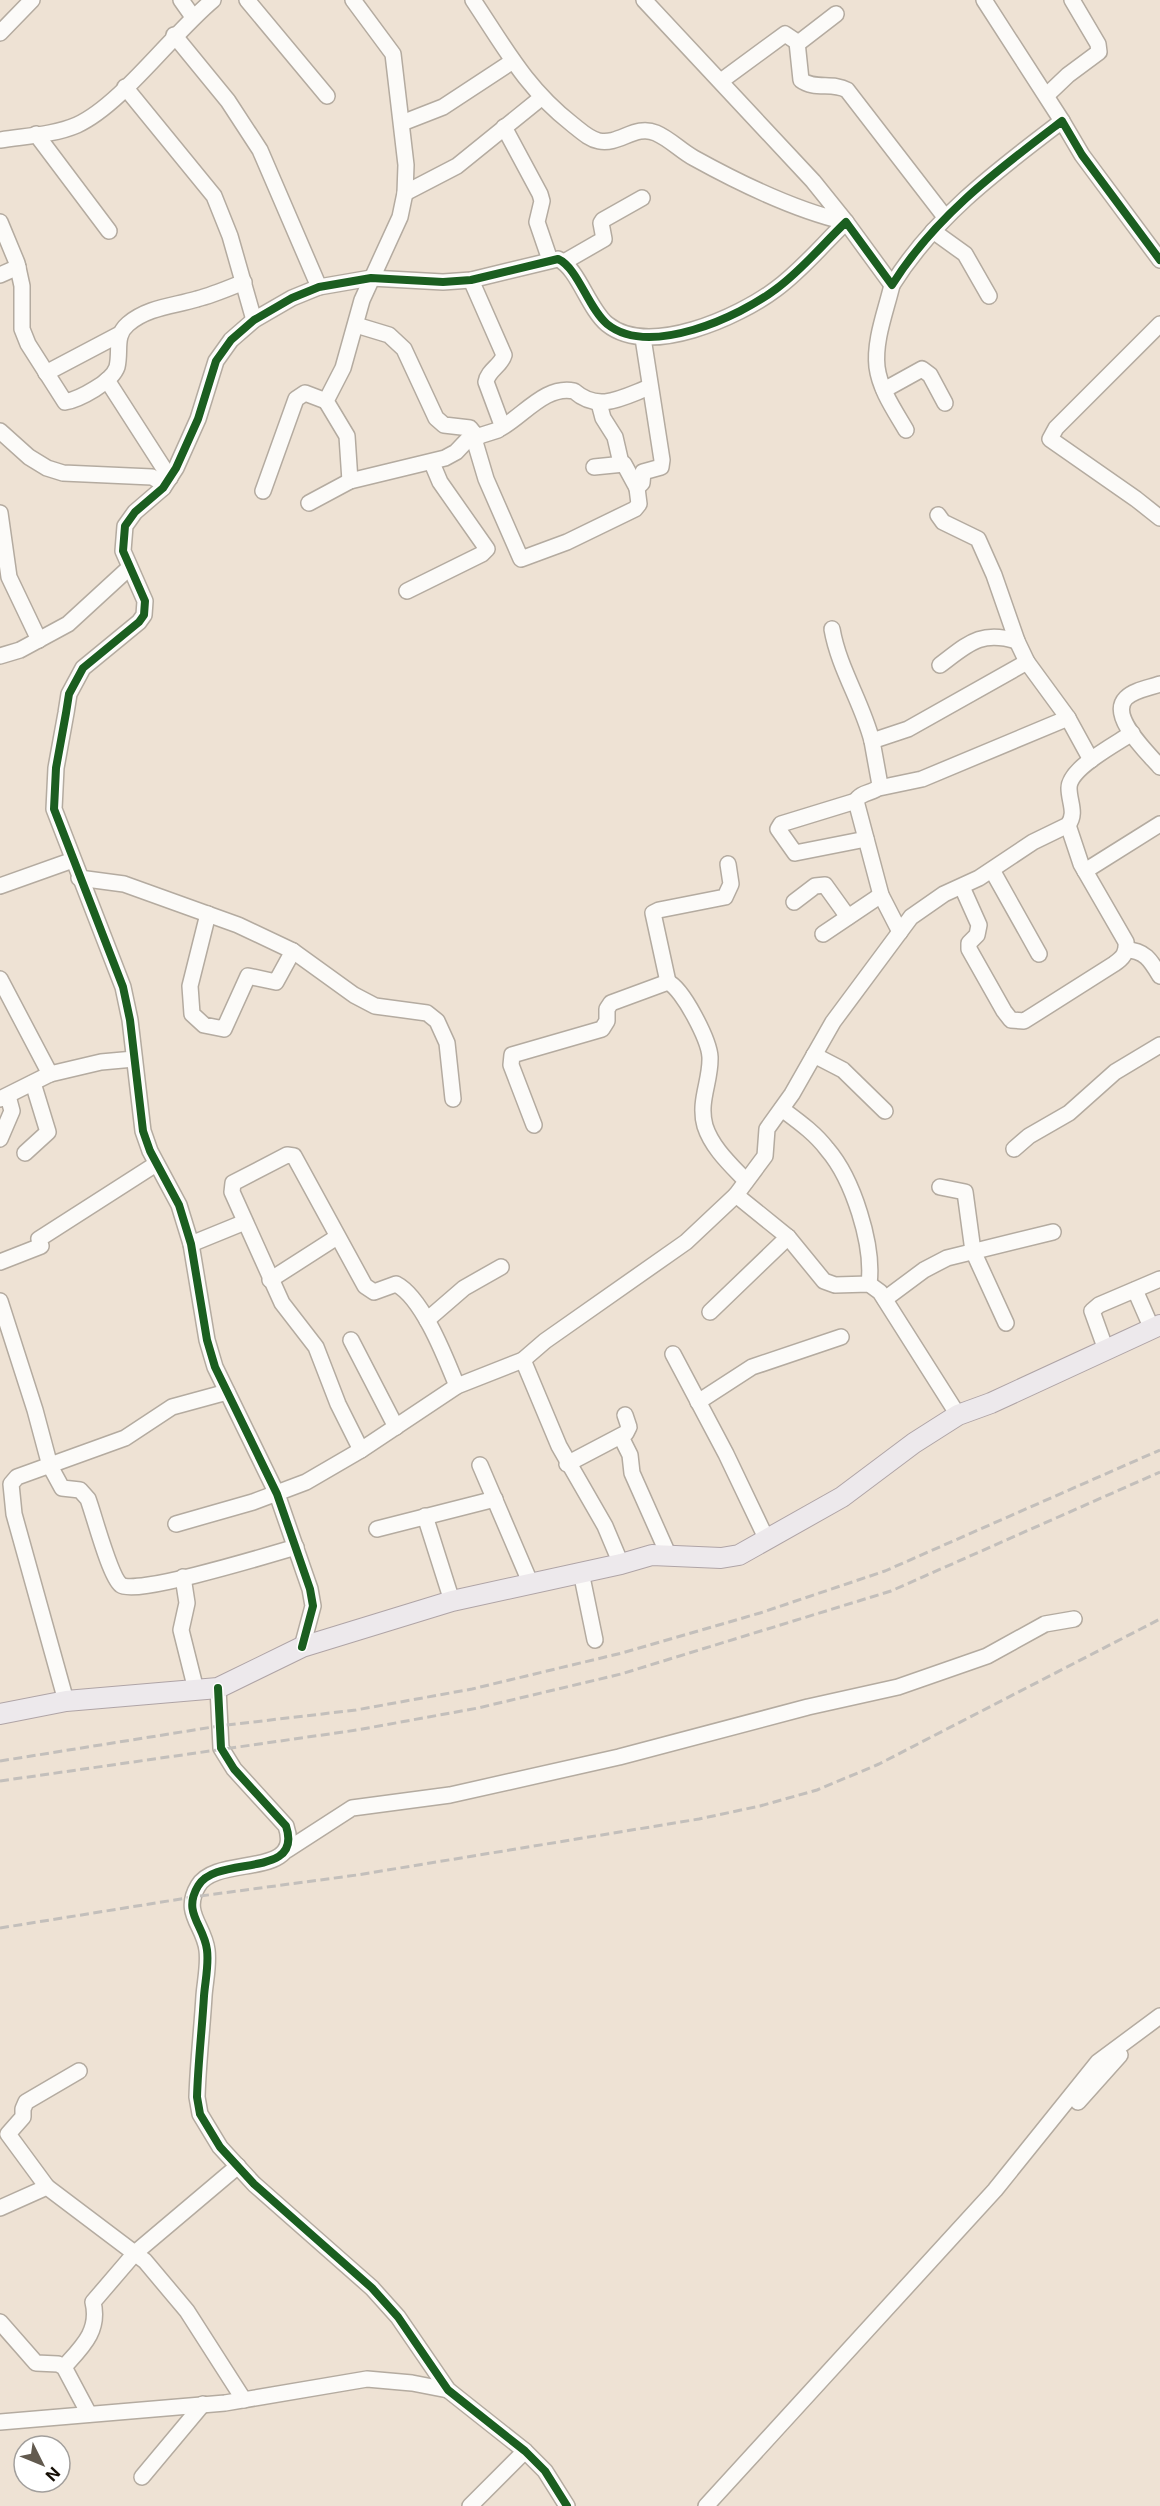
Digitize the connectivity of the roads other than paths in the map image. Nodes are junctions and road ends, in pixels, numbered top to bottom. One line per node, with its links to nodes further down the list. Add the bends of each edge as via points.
1 (181, 0): 11 (street)
2 (213, 0): 11 (street)
3 (247, 0): 19 (street)
4 (353, 0): 22 (street, via 393,54)
5 (473, 0): 15 (street)
6 (644, 0): 16 (street)
7 (984, 0): 18 (street)
8 (1072, 0): 18 (street, via 1099,52)
9 (25, 3): 12 (street)
10 (836, 14): 14 (street)
11 (193, 17): 13 (street)
12 (0, 33)
13 (174, 36): 17 (street); 41 (street, via 256,142)
14 (797, 42): 16 (street, via 784,34); 28 (street, via 801,80 848,90)
15 (513, 61): 20 (street); 22 (street, via 443,107)
16 (721, 81): 30 (street)
17 (125, 87): 24 (street, via 97,114 76,126); 39 (street, via 214,196)
18 (1047, 95): 21 (street)
19 (327, 96)
20 (541, 98): 23 (street); 30 (street, via 589,137 601,142 647,130 758,190 823,217)
21 (1062, 121): 28 (street); 33 (street, via 1082,155)
22 (402, 123): 26 (street)
23 (504, 127): 26 (street, via 457,166); 34 (street, via 540,194 537,222)
24 (36, 134): 25 (street); 31 (street)
25 (0, 141)
26 (405, 193): 37 (street, via 400,216)
27 (642, 198): 34 (street, via 603,220 604,239)
28 (945, 217): 32 (street)
29 (0, 222): 35 (street)
30 (846, 222): 40 (street); 47 (street, via 778,288 753,305 687,330)
31 (109, 231)
32 (933, 231): 40 (street); 42 (street, via 965,254)
33 (1160, 260)
34 (557, 261): 38 (street); 47 (street, via 606,324 621,333)
35 (18, 267): 36 (street); 48 (street, via 22,329)
36 (0, 274)
37 (371, 278): 38 (street); 41 (street); 45 (street)
38 (471, 280): 55 (street, via 504,355 486,382 502,421)
39 (244, 282): 43 (street); 46 (street, via 152,310)
40 (892, 285): 51 (street, via 877,350 877,368)
41 (319, 287): 43 (street)
42 (989, 296)
43 (254, 320): 63 (street, via 231,340 216,361 198,419)
44 (1160, 324): 69 (street, via 1050,439)
45 (356, 325): 52 (street, via 343,368); 58 (street, via 396,339 436,418 444,425 470,428)
46 (120, 334): 48 (street); 49 (street, via 117,367)
47 (643, 338): 50 (street)
48 (46, 373): 49 (street, via 65,402)
49 (107, 380): 63 (street)
50 (650, 387): 53 (street); 64 (street, via 662,464 658,469 644,470)
51 (884, 390): 54 (street, via 922,369 930,375); 56 (street)
52 (326, 401): 62 (street, via 346,436); 65 (street, via 305,393 296,399)
53 (599, 403): 55 (street, via 587,402 574,391 557,391); 60 (street, via 613,432)
54 (945, 403)
55 (501, 428): 58 (street)
56 (906, 430)
57 (0, 431): 63 (street, via 47,468 63,473 152,477)
58 (476, 435): 59 (street, via 456,452); 64 (street, via 486,478 521,559 635,509 639,504)
59 (432, 463): 62 (street); 71 (street, via 440,482 487,549)
60 (621, 463): 61 (street); 64 (street, via 627,466)
61 (594, 467)
62 (350, 481): 66 (street)
63 (166, 483): 70 (street, via 125,526 122,537)
64 (637, 488)
65 (263, 491)
66 (309, 503)
67 (0, 513): 73 (street, via 9,576)
68 (938, 515): 74 (street, via 943,522 978,539)
69 (1160, 518)
70 (132, 575): 73 (street, via 104,588 68,624); 89 (street, via 145,601 144,615 83,668 69,694 54,809)
71 (407, 591)
72 (832, 629): 81 (street, via 836,651 867,718)
73 (39, 640): 75 (street)
74 (1017, 641): 76 (street); 77 (street, via 981,637)
75 (0, 656)
76 (1027, 662): 79 (street); 81 (street, via 908,729)
77 (940, 665)
78 (1160, 684): 80 (street, via 1131,694 1120,705 1123,720)
79 (1068, 718): 82 (street); 84 (street, via 922,779)
80 (1132, 733): 82 (street); 83 (street)
81 (872, 741): 84 (street)
82 (1091, 760): 87 (street, via 1071,778 1073,814)
83 (1160, 767)
84 (879, 788): 85 (street, via 860,795)
85 (856, 801): 88 (street); 88 (street, via 781,824 778,829 795,853)
86 (1160, 824): 92 (street)
87 (1068, 825): 91 (street, via 1033,842); 92 (street)
88 (866, 839): 96 (street)
89 (73, 860): 93 (street); 94 (street)
90 (728, 864): 107 (street, via 731,884 725,897 653,913)
91 (992, 870): 95 (street); 104 (street)
92 (1085, 871): 102 (street, via 1126,942)
93 (79, 878): 98 (street, via 124,884); 110 (street, via 123,987)
94 (0, 886)
95 (962, 887): 100 (street, via 924,906); 102 (street, via 979,925 969,949 1011,1020 1024,1021 1123,958)
96 (881, 895): 99 (street); 100 (street)
97 (794, 902): 99 (street, via 814,886 825,885)
98 (208, 914): 103 (street); 103 (street, via 190,996 192,1014 204,1025 224,1029 248,976 276,982)
99 (848, 917): 101 (street)
100 (900, 932): 109 (street, via 833,1022)
101 (823, 934)
102 (1126, 950): 105 (street, via 1137,950 1147,957)
103 (293, 951): 114 (street, via 375,1006 416,1010 437,1021 447,1043)
104 (1039, 954)
105 (1160, 976)
106 (0, 979): 111 (street)
107 (668, 982): 117 (street, via 611,1003 608,1021 602,1029 512,1055 510,1065); 122 (street, via 678,989 691,1011 710,1056 702,1102 705,1126 725,1160)
108 (1160, 1045): 119 (street, via 1115,1072 1069,1113)
109 (814, 1055): 115 (street); 116 (street, via 843,1070)
110 (134, 1059): 111 (street); 121 (street, via 143,1131)
111 (50, 1074): 112 (street)
112 (33, 1083): 113 (street); 120 (street, via 48,1132)
113 (4, 1098): 118 (street, via 12,1111)
114 (453, 1100)
115 (782, 1109): 122 (street, via 767,1129 765,1156); 135 (street, via 814,1136 839,1166 866,1243 870,1263)
116 (885, 1111)
117 (534, 1125)
118 (0, 1139)
119 (1014, 1149)
120 (25, 1154)
121 (156, 1164): 129 (street, via 179,1205); 131 (street, via 39,1239 40,1246)
122 (747, 1181): 124 (street)
123 (940, 1187): 130 (street, via 965,1192)
124 (736, 1195): 128 (street); 147 (street, via 686,1242)
125 (245, 1222): 127 (street, via 232,1192 234,1183 291,1155); 129 (street); 134 (street)
126 (1053, 1232): 130 (street)
127 (337, 1237): 134 (street); 140 (street, via 369,1290 374,1292 396,1284 402,1287)
128 (788, 1237): 135 (street, via 829,1284); 139 (street)
129 (191, 1244): 149 (street, via 207,1340)
130 (973, 1251): 137 (street, via 924,1270); 141 (street)
131 (0, 1262)
132 (501, 1267): 140 (street, via 464,1288)
133 (1160, 1279): 136 (street)
134 (270, 1280): 155 (street, via 282,1303 316,1347)
135 (868, 1284): 137 (street)
136 (1135, 1290): 142 (street); 145 (street, via 1092,1311)
137 (885, 1299): 152 (street)
138 (0, 1301): 158 (street)
139 (710, 1312)
140 (427, 1320): 148 (street)
141 (1006, 1323)
142 (1156, 1327): 145 (main road)
143 (841, 1337): 150 (street, via 752,1367)
144 (351, 1340): 153 (street)
145 (1106, 1350): 152 (main road)
146 (673, 1354): 150 (street)
147 (523, 1360): 148 (street); 156 (street)
148 (457, 1386): 153 (street)
149 (227, 1392): 158 (street, via 172,1407 124,1438); 159 (street)
150 (698, 1402): 164 (street)
151 (625, 1415): 154 (street, via 628,1427)
152 (958, 1415): 164 (main road, via 842,1497)
153 (396, 1427): 155 (street)
154 (621, 1437): 156 (street); 166 (street, via 630,1455 632,1473)
155 (361, 1450): 159 (street)
156 (567, 1464): 167 (street, via 605,1526)
157 (480, 1465): 160 (street)
158 (50, 1466): 169 (street, via 62,1488 80,1490 88,1499 114,1575 123,1587 130,1589); 177 (street, via 17,1477 10,1492)
159 (277, 1494): 162 (street); 165 (street)
160 (495, 1499): 161 (street); 170 (street)
161 (425, 1516): 163 (street); 171 (street)
162 (176, 1524)
163 (377, 1529)
164 (767, 1540): 166 (main road, via 739,1555 721,1558)
165 (296, 1547): 169 (street); 174 (street, via 313,1606)
166 (668, 1554): 167 (main road)
167 (621, 1564): 168 (main road)
168 (581, 1572): 170 (main road); 173 (street)
169 (183, 1577): 176 (street, via 187,1603 181,1630)
170 (530, 1582): 171 (main road)
171 (452, 1601): 174 (main road)
172 (1074, 1619): 179 (street, via 1045,1624 987,1656 898,1687 450,1795 352,1808)
173 (595, 1640)
174 (302, 1647): 175 (main road)
175 (218, 1688): 176 (main road); 179 (street, via 221,1748 234,1769 286,1826 290,1839)
176 (196, 1690): 177 (main road)
177 (66, 1701): 178 (main road)
178 (0, 1713)
179 (287, 1851): 182 (street, via 265,1862 207,1875 198,1884 191,1908 207,1950 196,2097 207,2128)
180 (1157, 2018): 197 (street, via 1098,2061 995,2190); 198 (street, via 1107,2067 989,2212)
181 (79, 2071): 183 (street, via 26,2102 23,2117 8,2134)
182 (238, 2166): 185 (street); 188 (street, via 372,2288 398,2317)
183 (47, 2187): 184 (street); 185 (street)
184 (0, 2208)
185 (135, 2253): 187 (street, via 93,2302 95,2324 90,2337); 189 (street, via 187,2311)
186 (0, 2322): 187 (street, via 36,2363)
187 (64, 2367): 191 (street)
188 (448, 2390): 189 (street, via 367,2379); 193 (street)
189 (244, 2400): 190 (street)
190 (203, 2404): 191 (street); 194 (street)
191 (89, 2414): 192 (street)
192 (0, 2422)
193 (525, 2451): 195 (street); 196 (street, via 545,2471)
194 (142, 2477)
195 (470, 2506)
196 (567, 2506)
197 (706, 2506)
198 (719, 2506)

